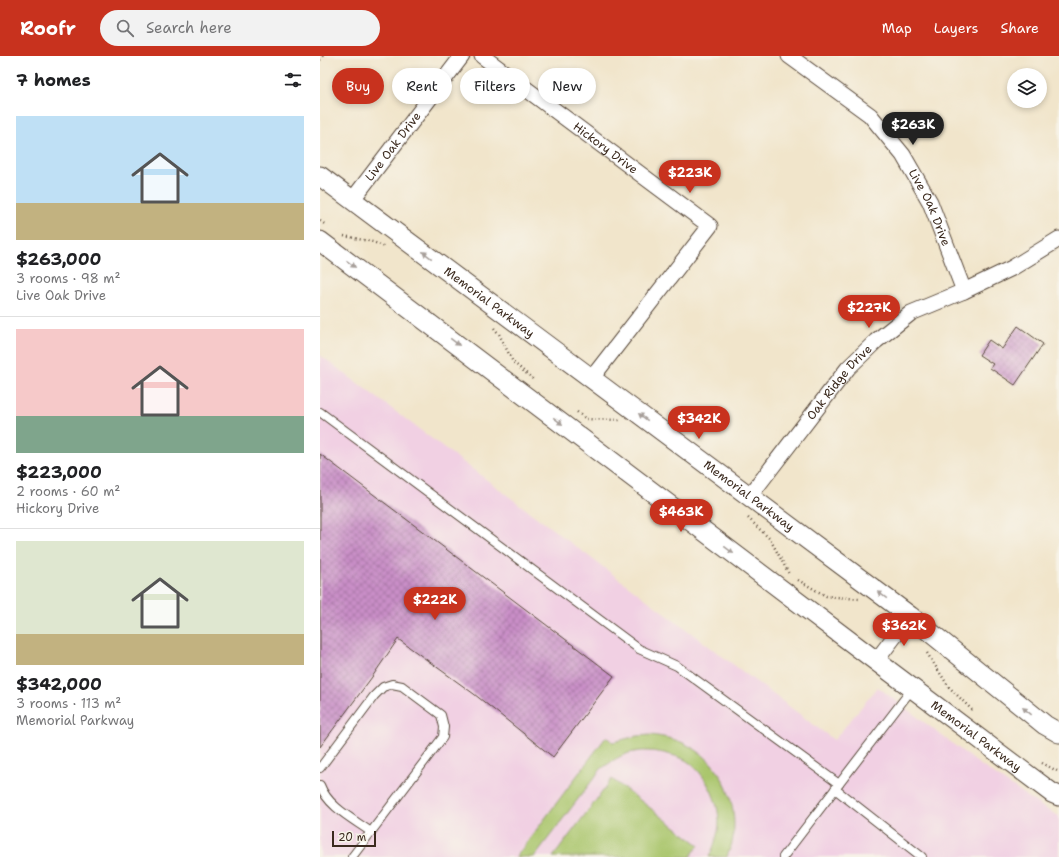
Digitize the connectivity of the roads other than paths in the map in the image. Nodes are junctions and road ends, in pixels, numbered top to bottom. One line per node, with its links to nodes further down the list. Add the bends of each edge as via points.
1 (462, 56): 5 (street, Live Oak Drive)
2 (482, 56): 9 (street, Hickory Drive, via 710,226)
3 (789, 56): 8 (street, Live Oak Drive, via 870,115 903,155 930,202)
4 (320, 176): 5 (street, Memorial Parkway)
5 (353, 199): 9 (street, Memorial Parkway, one-way to 5)
6 (323, 233): 13 (street, Memorial Parkway, one-way to 13)
7 (1059, 239): 8 (street, Oak Ridge Drive, via 1012,268)
8 (964, 291): 11 (street, Oak Ridge Drive, via 911,313 848,368)
9 (592, 378): 11 (street, Memorial Parkway, one-way to 9)
10 (320, 412): 18 (lane, via 639,649 677,666)
11 (746, 505): 12 (street, Memorial Parkway, one-way to 11)
12 (910, 616): 13 (street); 15 (street, Memorial Parkway, one-way to 12, via 1045,725)
13 (876, 661): 14 (street, Memorial Parkway)
14 (912, 688): 18 (lane); 19 (street, Memorial Parkway)
15 (1059, 733)
16 (320, 768): 20 (lane, via 383,687 392,684 402,686 441,715 444,727 442,737)
17 (320, 785): 20 (lane, via 333,804)
18 (837, 786): 22 (lane); 23 (lane)
19 (1059, 796)
20 (371, 832): 21 (lane)
21 (352, 857)
22 (783, 857)
23 (922, 857)

